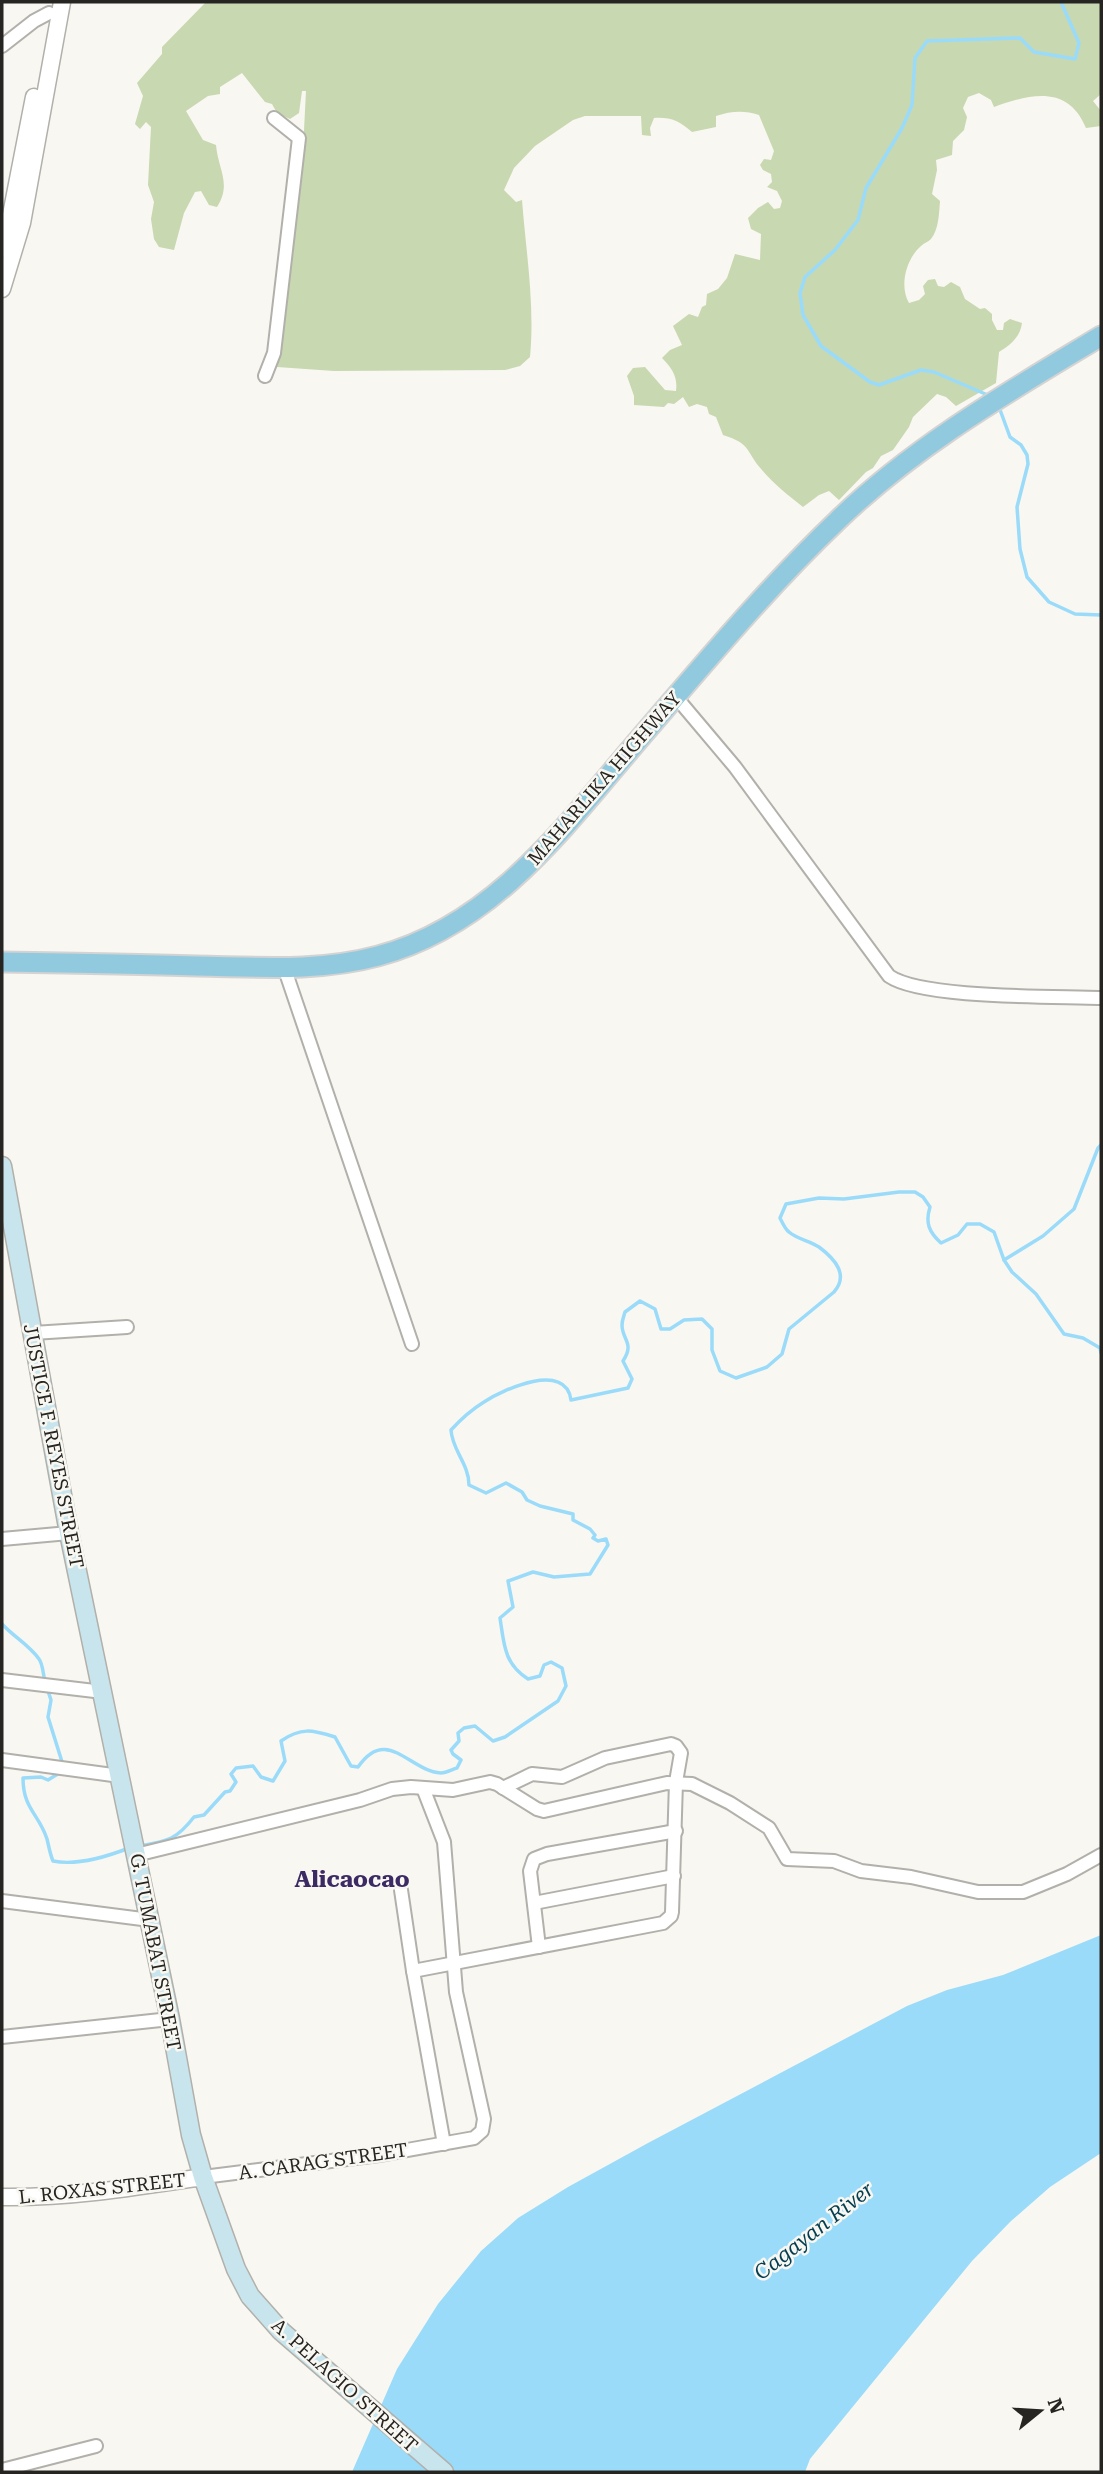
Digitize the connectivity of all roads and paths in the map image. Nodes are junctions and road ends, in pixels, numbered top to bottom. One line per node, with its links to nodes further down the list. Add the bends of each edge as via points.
1 (62, 2): 6 (street, via 22,223)
2 (50, 8): 3 (street); 5 (street)
3 (2, 46)
4 (274, 118): 8 (street, via 299,138 274,353)
5 (2, 249)
6 (2, 289)
7 (1101, 336): 9 (main road, MAHARLIKA HIGHWAY, via 960,424 868,491 786,573)
8 (265, 376)
9 (676, 697): 11 (main road, MAHARLIKA HIGHWAY, via 572,818 489,901 433,935 379,956); 12 (street, via 735,767 889,976 906,985 956,992)
10 (2, 962): 11 (main road, MAHARLIKA HIGHWAY)
11 (284, 967): 16 (street)
12 (1101, 998)
13 (2, 1166): 15 (main road, JUSTICE F. REYES STREET)
14 (127, 1327): 15 (street)
15 (33, 1334): 17 (main road, JUSTICE F. REYES STREET)
16 (412, 1344)
17 (69, 1533): 18 (street); 20 (main road, JUSTICE F. REYES STREET)
18 (2, 1539)
19 (2, 1680): 20 (street)
20 (103, 1692): 21 (main road, JUSTICE F. REYES STREET)
21 (110, 1726): 23 (main road, G. TUMABAT STREET)
22 (2, 1760): 23 (street)
23 (120, 1776): 28 (main road, G. TUMABAT STREET)
24 (676, 1782): 26 (street, via 544,1811); 26 (street, via 681,1753 671,1744 605,1758 570,1775 531,1774); 27 (street); 29 (street, via 692,1784 730,1802 769,1828 787,1859 834,1861 861,1871 978,1892 1023,1892)
25 (423, 1788): 26 (street, via 453,1790 482,1782); 28 (street, via 392,1789); 36 (street, A. CARAG STREET, via 444,1842)
26 (503, 1788)
27 (676, 1831): 30 (street); 33 (street, via 540,1856 531,1864)
28 (135, 1849): 34 (main road, G. TUMABAT STREET)
29 (1101, 1855)
30 (674, 1876): 33 (street); 35 (street, via 673,1912 663,1923)
31 (401, 1890): 37 (street)
32 (2, 1901): 34 (street)
33 (534, 1903): 35 (street)
34 (150, 1920): 38 (main road, G. TUMABAT STREET)
35 (539, 1947): 36 (street)
36 (454, 1964): 37 (street); 40 (street, A. CARAG STREET, via 484,2125 474,2138)
37 (412, 1972): 40 (street)
38 (170, 2019): 39 (street); 41 (main road, G. TUMABAT STREET)
39 (2, 2037)
40 (444, 2144): 41 (street, A. CARAG STREET)
41 (203, 2177): 42 (street, L. ROXAS STREET, via 124,2189); 45 (main road, A. PELAGIO STREET, via 250,2296 281,2331)
42 (2, 2197)
43 (96, 2446): 44 (street)
44 (2, 2470)
45 (444, 2472)

